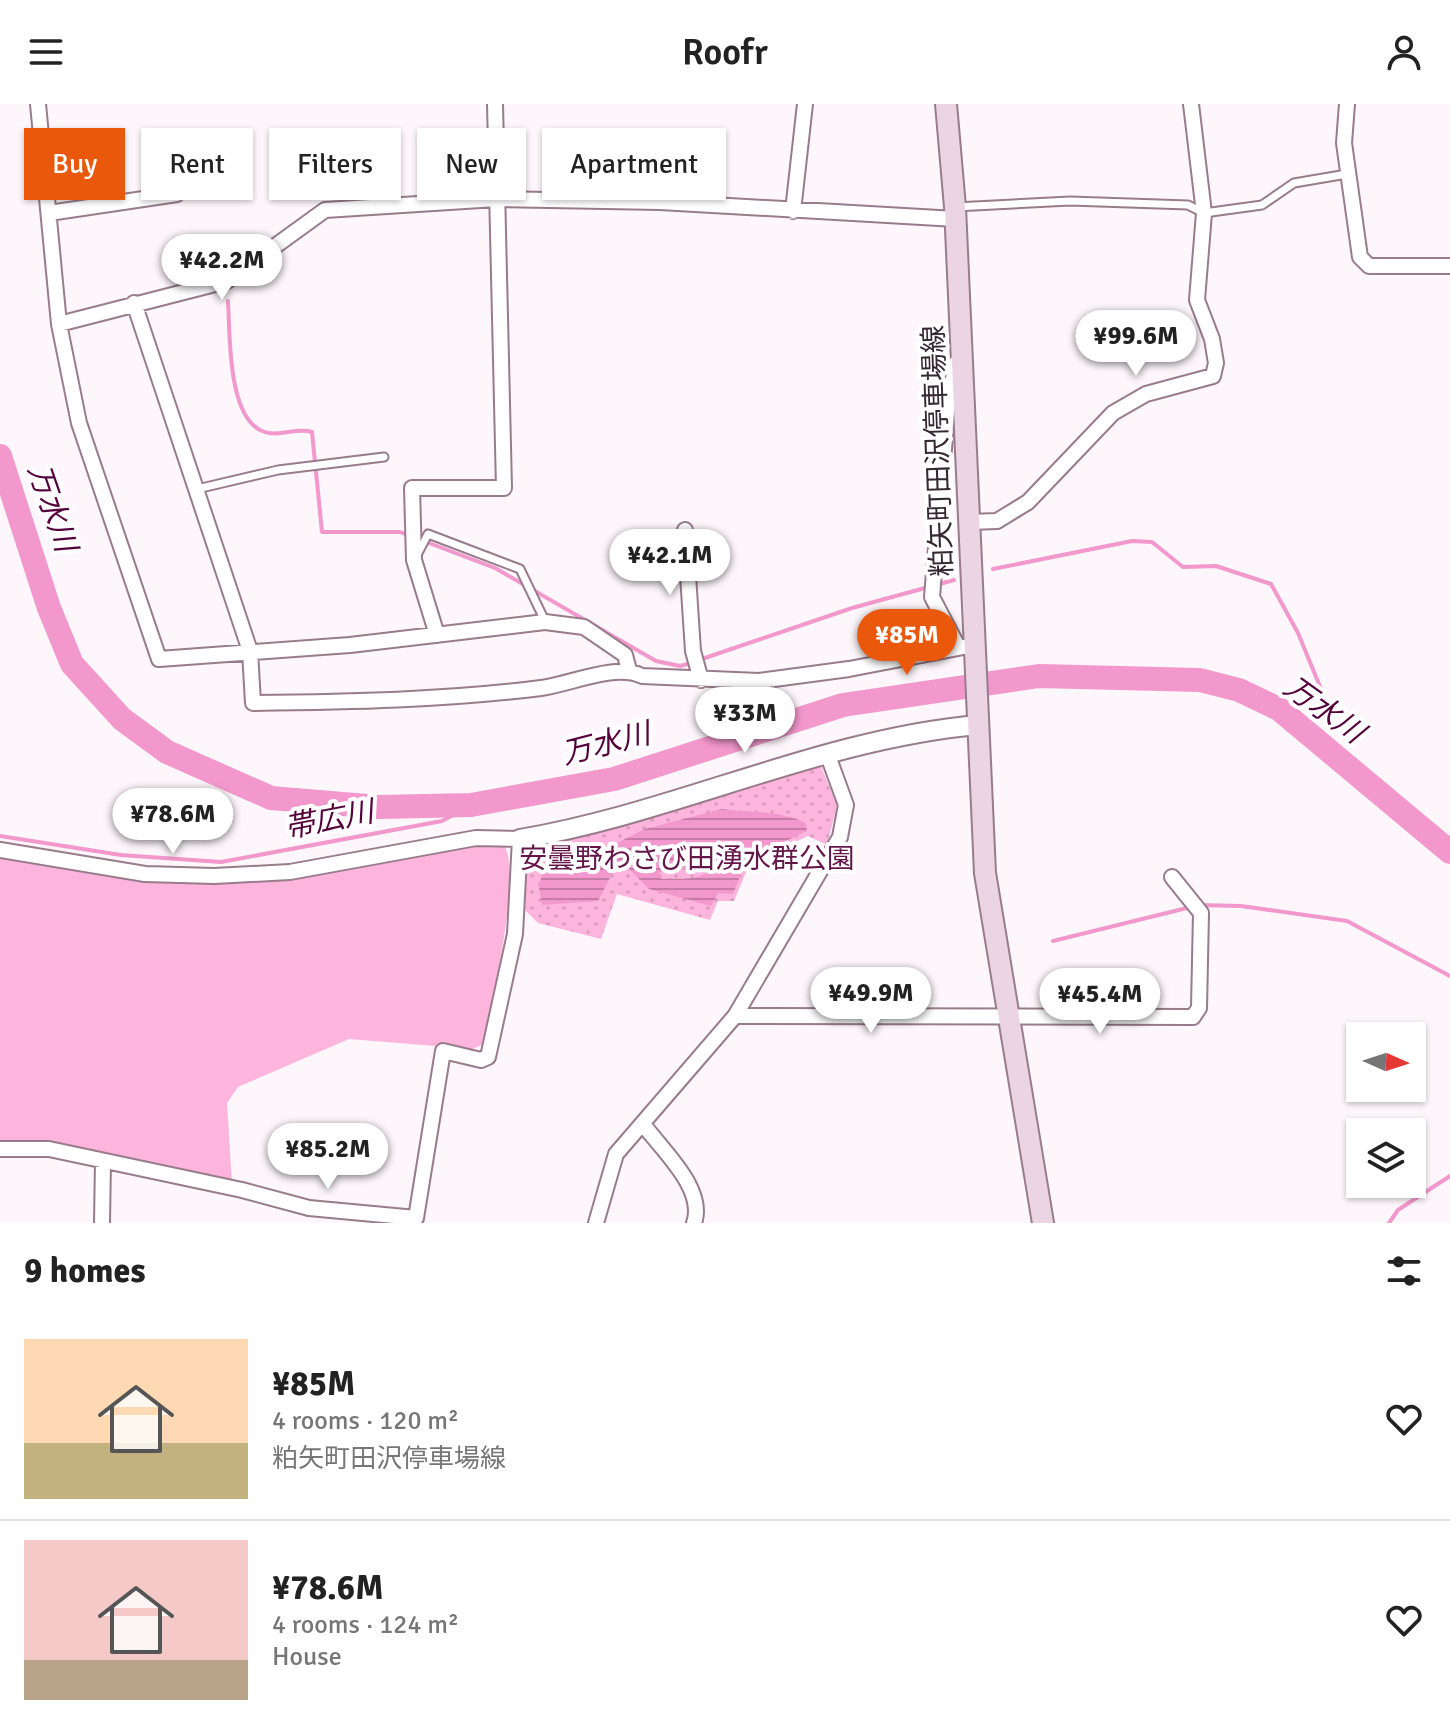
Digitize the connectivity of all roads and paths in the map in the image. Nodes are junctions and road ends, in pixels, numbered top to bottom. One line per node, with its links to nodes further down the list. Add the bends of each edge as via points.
1 (38, 104): 14 (street)
2 (495, 104): 7 (street)
3 (805, 104): 13 (street)
4 (946, 104): 15 (main road, 粕矢町田沢停車場線)
5 (1191, 104): 16 (street)
6 (1347, 104): 8 (street)
7 (495, 128)
8 (1347, 174): 16 (lane, via 1294,183 1262,205); 17 (street, via 1360,257 1369,266)
9 (141, 199): 14 (street)
10 (480, 200): 18 (street, via 325,210 227,281)
11 (496, 200): 25 (street, via 504,488 412,488)
12 (526, 200): 13 (street)
13 (793, 211): 15 (street)
14 (49, 213): 19 (street)
15 (956, 213): 16 (lane, via 1070,201 1188,205); 20 (main road, 粕矢町田沢停車場線)
16 (1204, 213): 23 (street, via 1197,300 1212,339 1213,376 1146,394 1113,413 1028,502 997,521)
17 (1450, 266)
18 (134, 303): 19 (street); 22 (street)
19 (59, 324): 29 (street, via 79,423 159,659)
20 (961, 342): 23 (main road, 粕矢町田沢停車場線); 28 (street, via 947,412 932,597)
21 (384, 457): 22 (lane, via 278,470)
22 (197, 489): 29 (street)
23 (969, 522): 28 (main road, 粕矢町田沢停車場線)
24 (685, 530): 31 (street)
25 (420, 533): 26 (lane, via 520,569); 27 (street, via 415,552)
26 (545, 622): 27 (street); 30 (street, via 584,627 625,655)
27 (437, 635): 29 (street)
28 (969, 648): 31 (street, via 759,681); 32 (main road, 粕矢町田沢停車場線)
29 (250, 651): 30 (street, via 253,703 505,692)
30 (629, 670): 31 (street, via 642,676)
31 (700, 676)
32 (978, 720): 33 (street); 38 (main road, 粕矢町田沢停車場線, via 985,873)
33 (827, 753): 34 (street, via 611,820); 37 (street, via 846,805 840,837)
34 (520, 839): 35 (street, via 476,838 290,872 214,876 145,874); 41 (street, via 515,934 488,1057 443,1051 416,1218 309,1208)
35 (0, 850)
36 (1172, 877): 38 (street, via 1201,913 1199,1008 1193,1017)
37 (735, 1016): 38 (street); 39 (street)
38 (1007, 1017): 45 (main road, 粕矢町田沢停車場線)
39 (643, 1124): 43 (street, via 616,1154); 44 (street, via 694,1193 699,1210)
40 (0, 1149): 41 (street, via 49,1149)
41 (103, 1161): 42 (street)
42 (102, 1223)
43 (596, 1223)
44 (694, 1223)
45 (1043, 1223)

